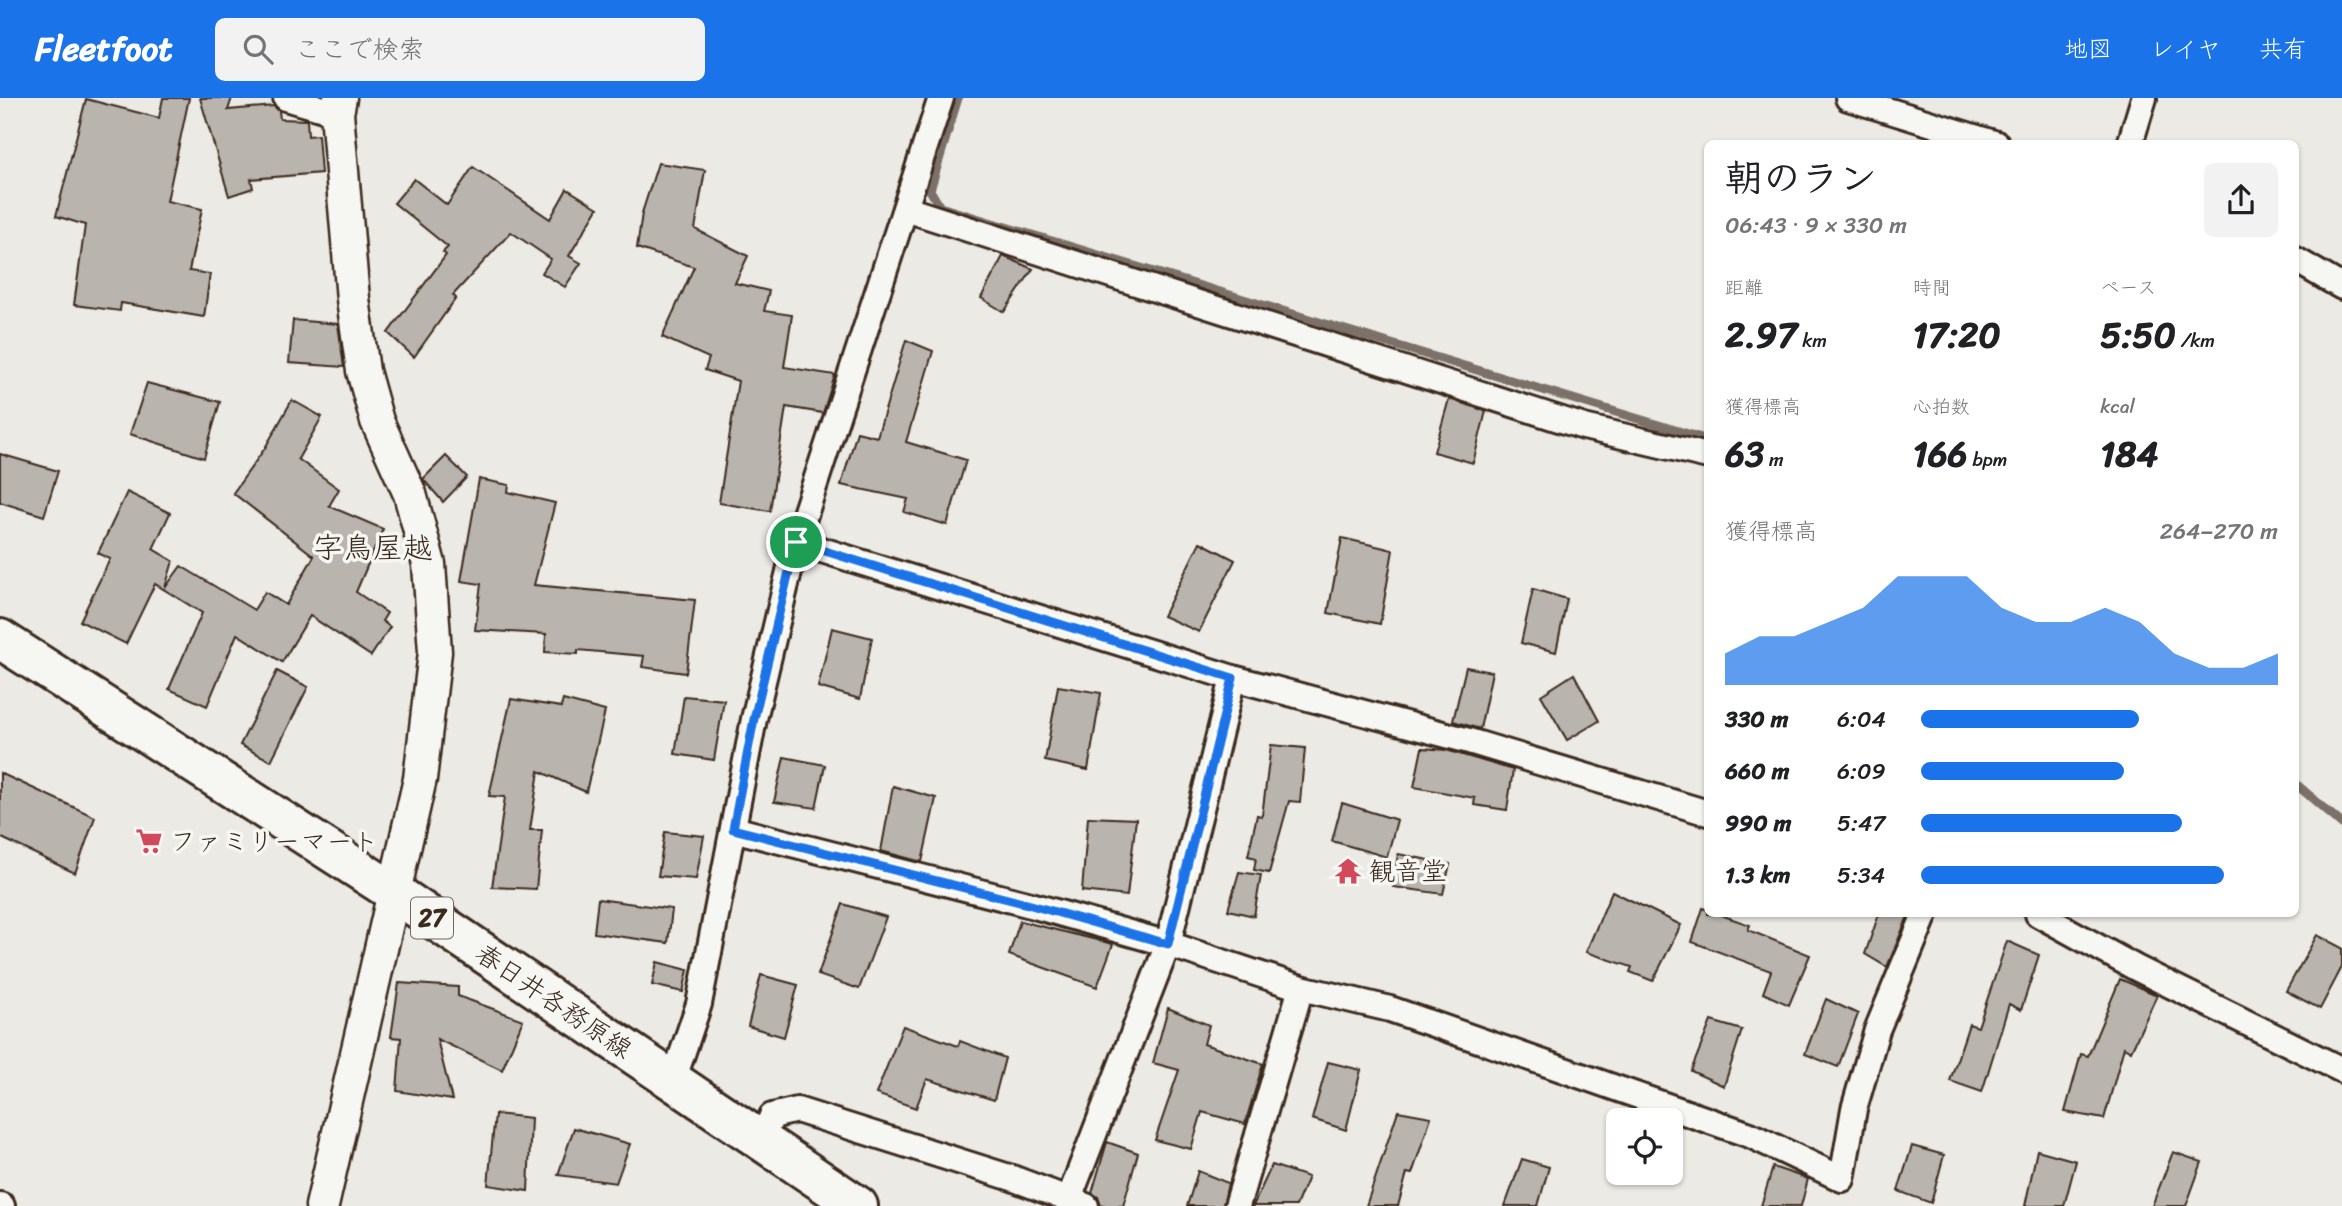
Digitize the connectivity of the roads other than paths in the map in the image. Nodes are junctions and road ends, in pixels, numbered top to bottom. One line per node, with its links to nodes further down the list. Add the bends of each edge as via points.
1 (286, 98): 5 (street)
2 (941, 98): 8 (street)
3 (1848, 98): 6 (street)
4 (2144, 98): 7 (street)
5 (339, 106): 17 (street, via 363,371 377,421 410,494 429,564 434,611 428,728)
6 (1984, 140)
7 (2131, 140)
8 (906, 209): 11 (street, via 1584,427); 12 (street)
9 (2299, 262): 10 (street)
10 (2342, 287)
11 (1704, 455)
12 (796, 542): 14 (street); 16 (street)
13 (0, 639): 17 (main road, 春日井各務原線 / 27)
14 (1233, 678): 15 (street, via 1469,741); 20 (street)
15 (1704, 812)
16 (733, 829): 20 (street); 23 (street, via 699,1004)
17 (392, 891): 23 (main road, 春日井各務原線 / 27); 26 (street)
18 (1924, 917): 21 (street, via 1877,1030 1854,1109 1842,1179 1724,1126 1390,1010)
19 (2043, 917): 22 (street)
20 (1168, 944): 21 (street); 25 (street)
21 (1301, 988): 28 (street)
22 (2342, 1070)
23 (673, 1081): 24 (main road, 春日井各務原線 / 27)
24 (761, 1141): 25 (street, via 772,1116 797,1111); 27 (main road, 春日井各務原線 / 27)
25 (1077, 1202)
26 (322, 1206)
27 (858, 1206)
28 (1237, 1206)

